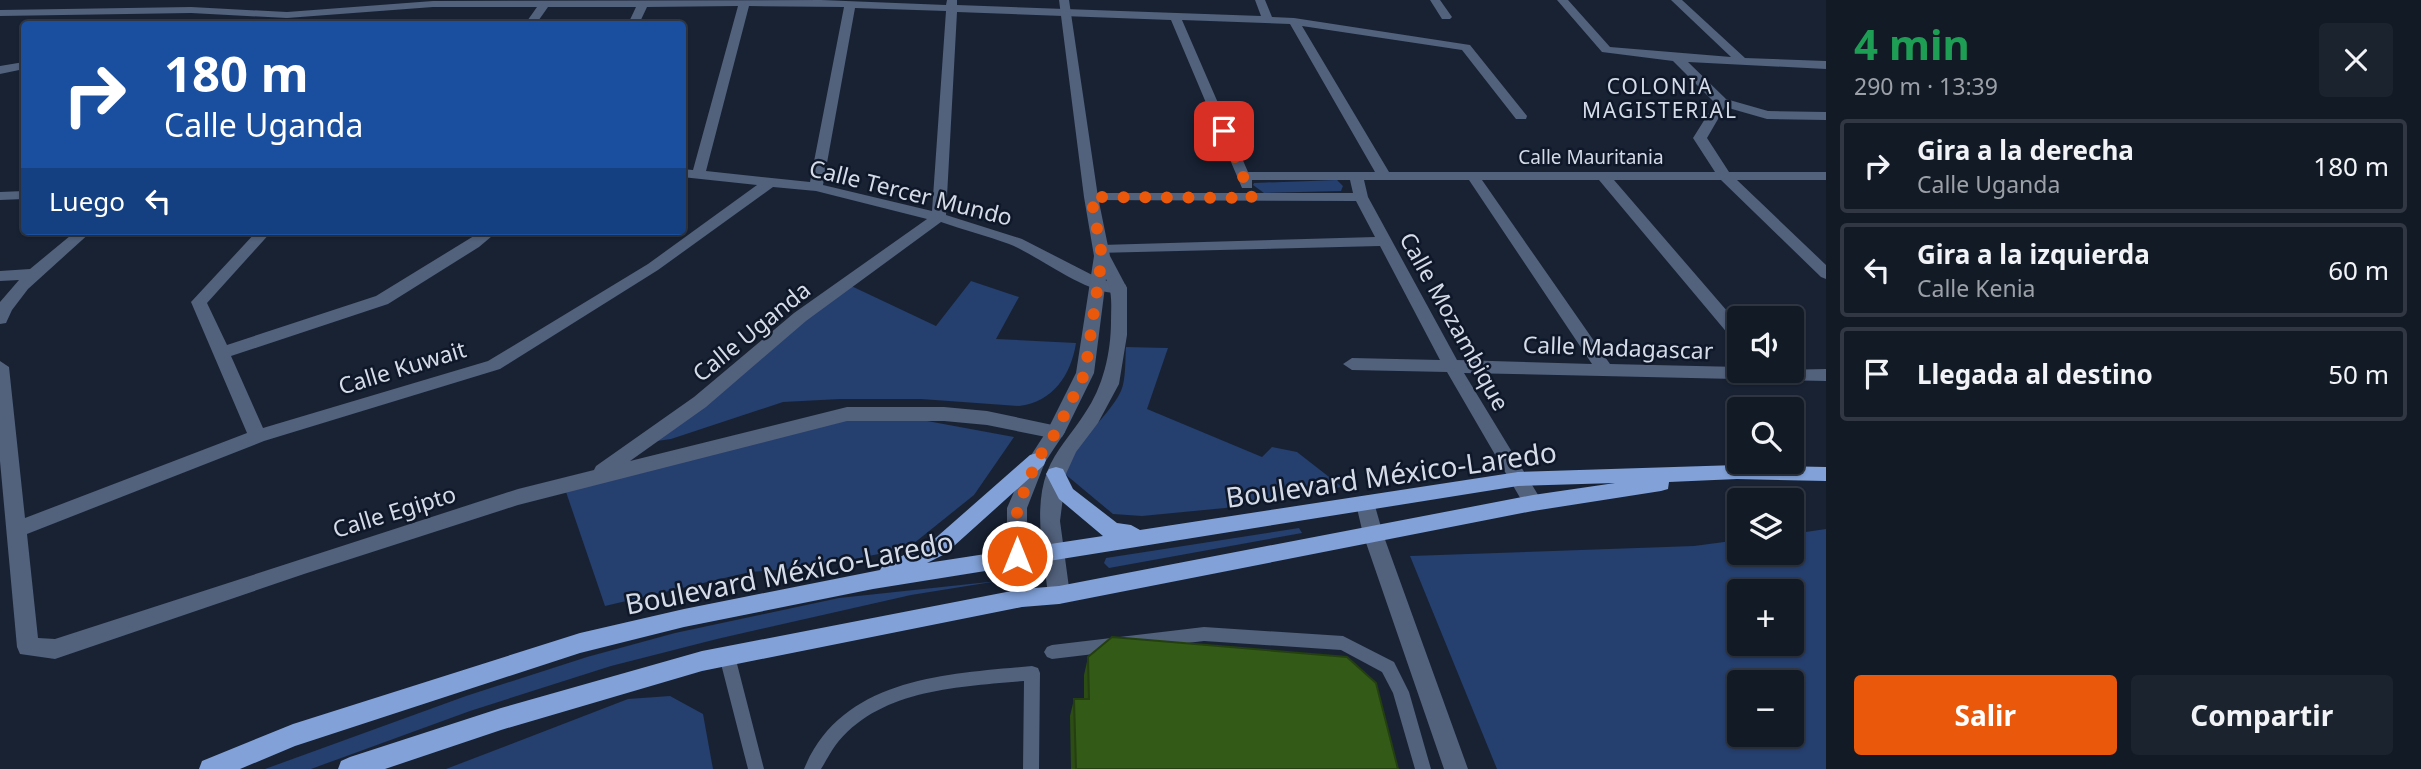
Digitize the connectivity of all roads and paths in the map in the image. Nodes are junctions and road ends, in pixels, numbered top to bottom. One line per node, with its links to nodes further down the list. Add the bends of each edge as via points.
1 (199, 0): 18 (street)
2 (1138, 0): 21 (street)
3 (1260, 0): 27 (street)
4 (1435, 0): 22 (street)
5 (1562, 0): 29 (street, via 1606,50)
6 (1676, 0): 30 (street)
7 (434, 2): 12 (street); 15 (street)
8 (576, 2): 12 (street); 13 (street)
9 (703, 2): 11 (street); 13 (street)
10 (816, 2): 11 (street); 16 (street)
11 (744, 3): 38 (street)
12 (544, 4): 25 (street)
13 (643, 4): 26 (street)
14 (951, 4): 16 (street); 17 (street); 53 (street)
15 (316, 6): 20 (street)
16 (850, 6): 47 (street)
17 (1064, 6): 21 (street); 50 (street)
18 (191, 10): 19 (street); 20 (street)
19 (0, 13)
20 (287, 15): 24 (street)
21 (1139, 15): 23 (street)
22 (1446, 17)
23 (1176, 18): 27 (street); 40 (street)
24 (256, 21)
25 (533, 21)
26 (635, 21)
27 (1268, 21): 28 (street)
28 (1294, 21): 35 (street, via 1466,47); 43 (street)
29 (1677, 58): 30 (street); 34 (street)
30 (1743, 62): 31 (street)
31 (1826, 65)
32 (21, 66): 33 (street)
33 (0, 70)
34 (1722, 102): 36 (street, via 1767,114); 41 (street, via 1700,138)
35 (1521, 116)
36 (1826, 116)
37 (686, 173): 38 (street, Calle Tercer Mundo)
38 (699, 173): 46 (street, Calle Tercer Mundo)
39 (1601, 174): 41 (street, Calle Mauritania); 45 (street, Calle Mauritania); 65 (street)
40 (1243, 176): 44 (street, Calle Mauritania); 52 (street)
41 (1726, 176): 42 (street, Calle Mauritania); 60 (street)
42 (1826, 176)
43 (1385, 177): 44 (street, Calle Mauritania); 45 (street, Calle Mauritania)
44 (1356, 178): 51 (street)
45 (1474, 178): 70 (street)
46 (769, 183): 47 (street, Calle Tercer Mundo); 75 (street, Calle Kuwait, via 653,267 494,365)
47 (816, 187): 53 (street, Calle Tercer Mundo)
48 (21, 195): 49 (street)
49 (0, 196)
50 (1091, 197): 52 (street); 58 (street)
51 (1361, 197): 52 (street); 57 (street, Calle Mozambique)
52 (1252, 198)
53 (939, 217): 62 (street, Calle Tercer Mundo, via 1017,242); 82 (street, Calle Uganda, via 800,317 699,402)
54 (80, 235): 59 (street)
55 (261, 235): 66 (street, via 199,302)
56 (486, 235): 66 (street, via 382,300)
57 (1384, 241): 58 (street); 68 (street, Calle Mozambique)
58 (1102, 253): 62 (street); 63 (street)
59 (35, 274): 61 (street); 64 (street, via 1,310)
60 (1826, 274)
61 (0, 276)
62 (1098, 284): 63 (street, Calle Tercer Mundo); 74 (street, via 1085,373)
63 (1119, 288): 78 (street, via 1119,335 1110,384)
64 (0, 319)
65 (1727, 322)
66 (222, 354): 75 (street)
67 (1352, 364): 68 (street, Calle Madagascar)
68 (1451, 365): 70 (street, Calle Madagascar); 83 (street, Calle Mozambique)
69 (0, 367): 86 (street, Calle Egipto)
70 (1604, 368): 71 (street, Calle Madagascar)
71 (1727, 371)
72 (1804, 374): 73 (street, Calle Madagascar)
73 (1826, 375)
74 (1056, 432): 76 (street); 82 (street, Calle Egipto, via 965,416 847,414)
75 (258, 436): 86 (street, Calle Kuwait)
76 (1037, 460): 90 (street, via 1017,509); 91 (main road, via 938,548)
77 (1727, 472): 83 (main road, Boulevard México-Laredo)
78 (1056, 474): 87 (main road, via 1066,494 1112,531); 89 (street, via 1050,521)
79 (1727, 474): 84 (main road, Boulevard México-Laredo)
80 (1804, 474): 81 (main road)
81 (1826, 474)
82 (592, 479): 86 (street, Calle Egipto, via 519,497 304,565 55,649 28,647)
83 (1518, 479): 84 (street, Calle Mozambique); 85 (main road, Boulevard México-Laredo)
84 (1533, 503): 88 (main road, Boulevard México-Laredo)
85 (1366, 504): 87 (main road, Boulevard México-Laredo); 88 (street)
86 (15, 530)
87 (1155, 534): 89 (main road, Boulevard México-Laredo)
88 (1373, 534): 92 (main road, Boulevard México-Laredo); 102 (street)
89 (1052, 552): 90 (main road, Boulevard México-Laredo); 92 (street)
90 (1017, 556): 91 (main road, Boulevard México-Laredo); 93 (street)
91 (873, 580): 96 (main road, Boulevard México-Laredo, via 580,643 293,735)
92 (1059, 594): 93 (main road, Boulevard México-Laredo)
93 (1022, 598): 95 (main road, Boulevard México-Laredo)
94 (1052, 652): 101 (lane, via 1204,634 1343,643 1388,667 1401,692)
95 (727, 656): 97 (main road, Boulevard México-Laredo, via 501,719); 98 (lane)
96 (211, 769)
97 (350, 769)
98 (755, 769)
99 (812, 769): 100 (lane, via 838,728 869,704 925,686 1032,673)
100 (1031, 769)
101 (1423, 769)
102 (1456, 769)

